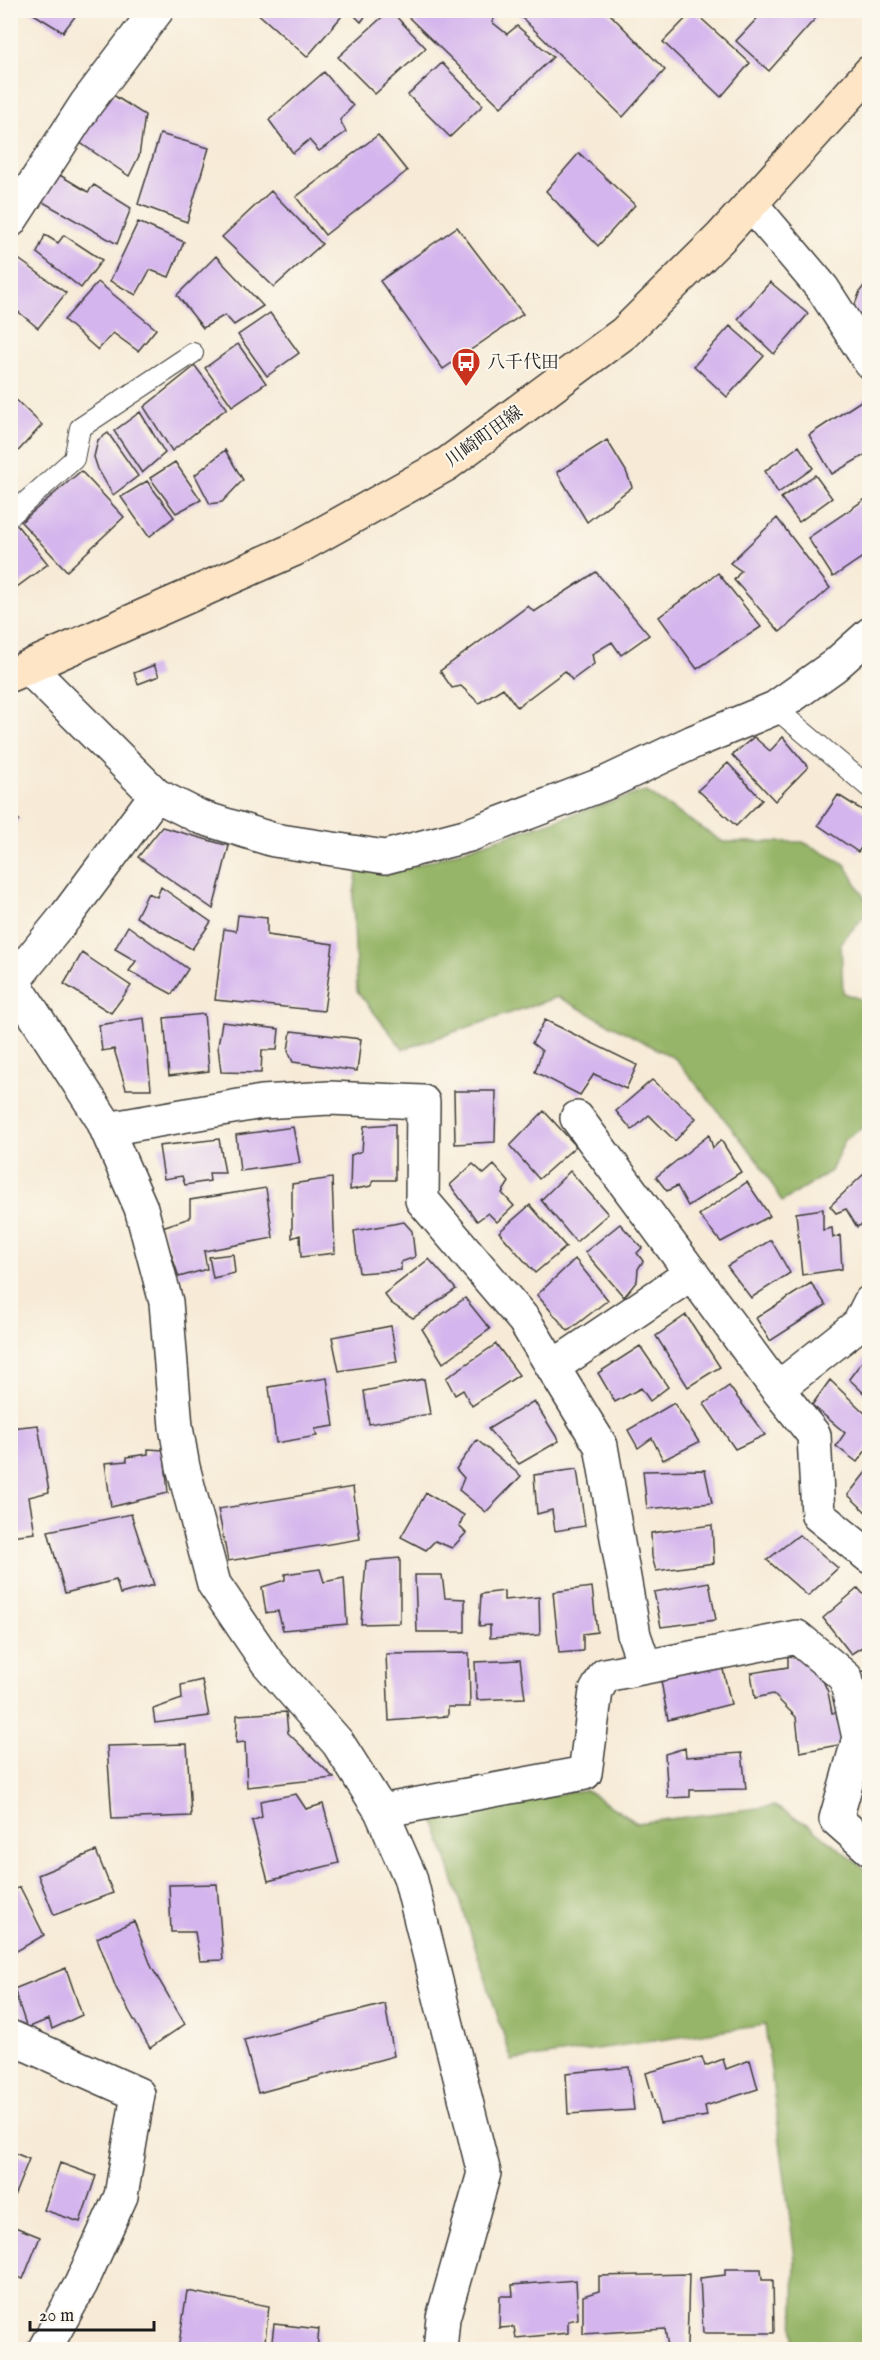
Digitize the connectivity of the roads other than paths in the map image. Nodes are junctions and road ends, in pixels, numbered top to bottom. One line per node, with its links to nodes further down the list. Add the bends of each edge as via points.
1 (157, 10): 4 (street, via 86,104)
2 (870, 72): 3 (main road, 川崎町田線)
3 (751, 204): 6 (street, via 823,289); 9 (main road, 川崎町田線, via 624,333 447,464 293,550)
4 (10, 221)
5 (193, 353): 7 (lane, via 80,428 74,459)
6 (870, 362)
7 (10, 516)
8 (870, 634): 10 (street, via 834,666)
9 (20, 671): 12 (street)
10 (775, 708): 11 (lane); 12 (street, via 606,783 480,831 385,857 274,840 200,817)
11 (870, 788)
12 (156, 795): 13 (street)
13 (12, 981): 15 (street)
14 (578, 1118): 16 (street)
15 (107, 1129): 18 (street, via 262,1102 329,1098 423,1102 422,1200 525,1320); 22 (street, via 141,1208 166,1302 176,1427 214,1584 267,1662 338,1743)
16 (692, 1273): 18 (street); 19 (street)
17 (870, 1302): 19 (street, via 859,1324)
18 (553, 1367): 21 (street, via 601,1446 634,1635)
19 (777, 1389): 20 (street, via 814,1435 818,1515)
20 (870, 1557)
21 (645, 1667): 22 (street, via 605,1676 596,1691 585,1773); 23 (street, via 797,1637 846,1678 859,1738 836,1819)
22 (381, 1811): 26 (street, via 410,1877 484,2173 443,2318)
23 (870, 1849)
24 (10, 2037): 25 (street, via 138,2094 121,2196 81,2284)
25 (44, 2349)
26 (440, 2349)

